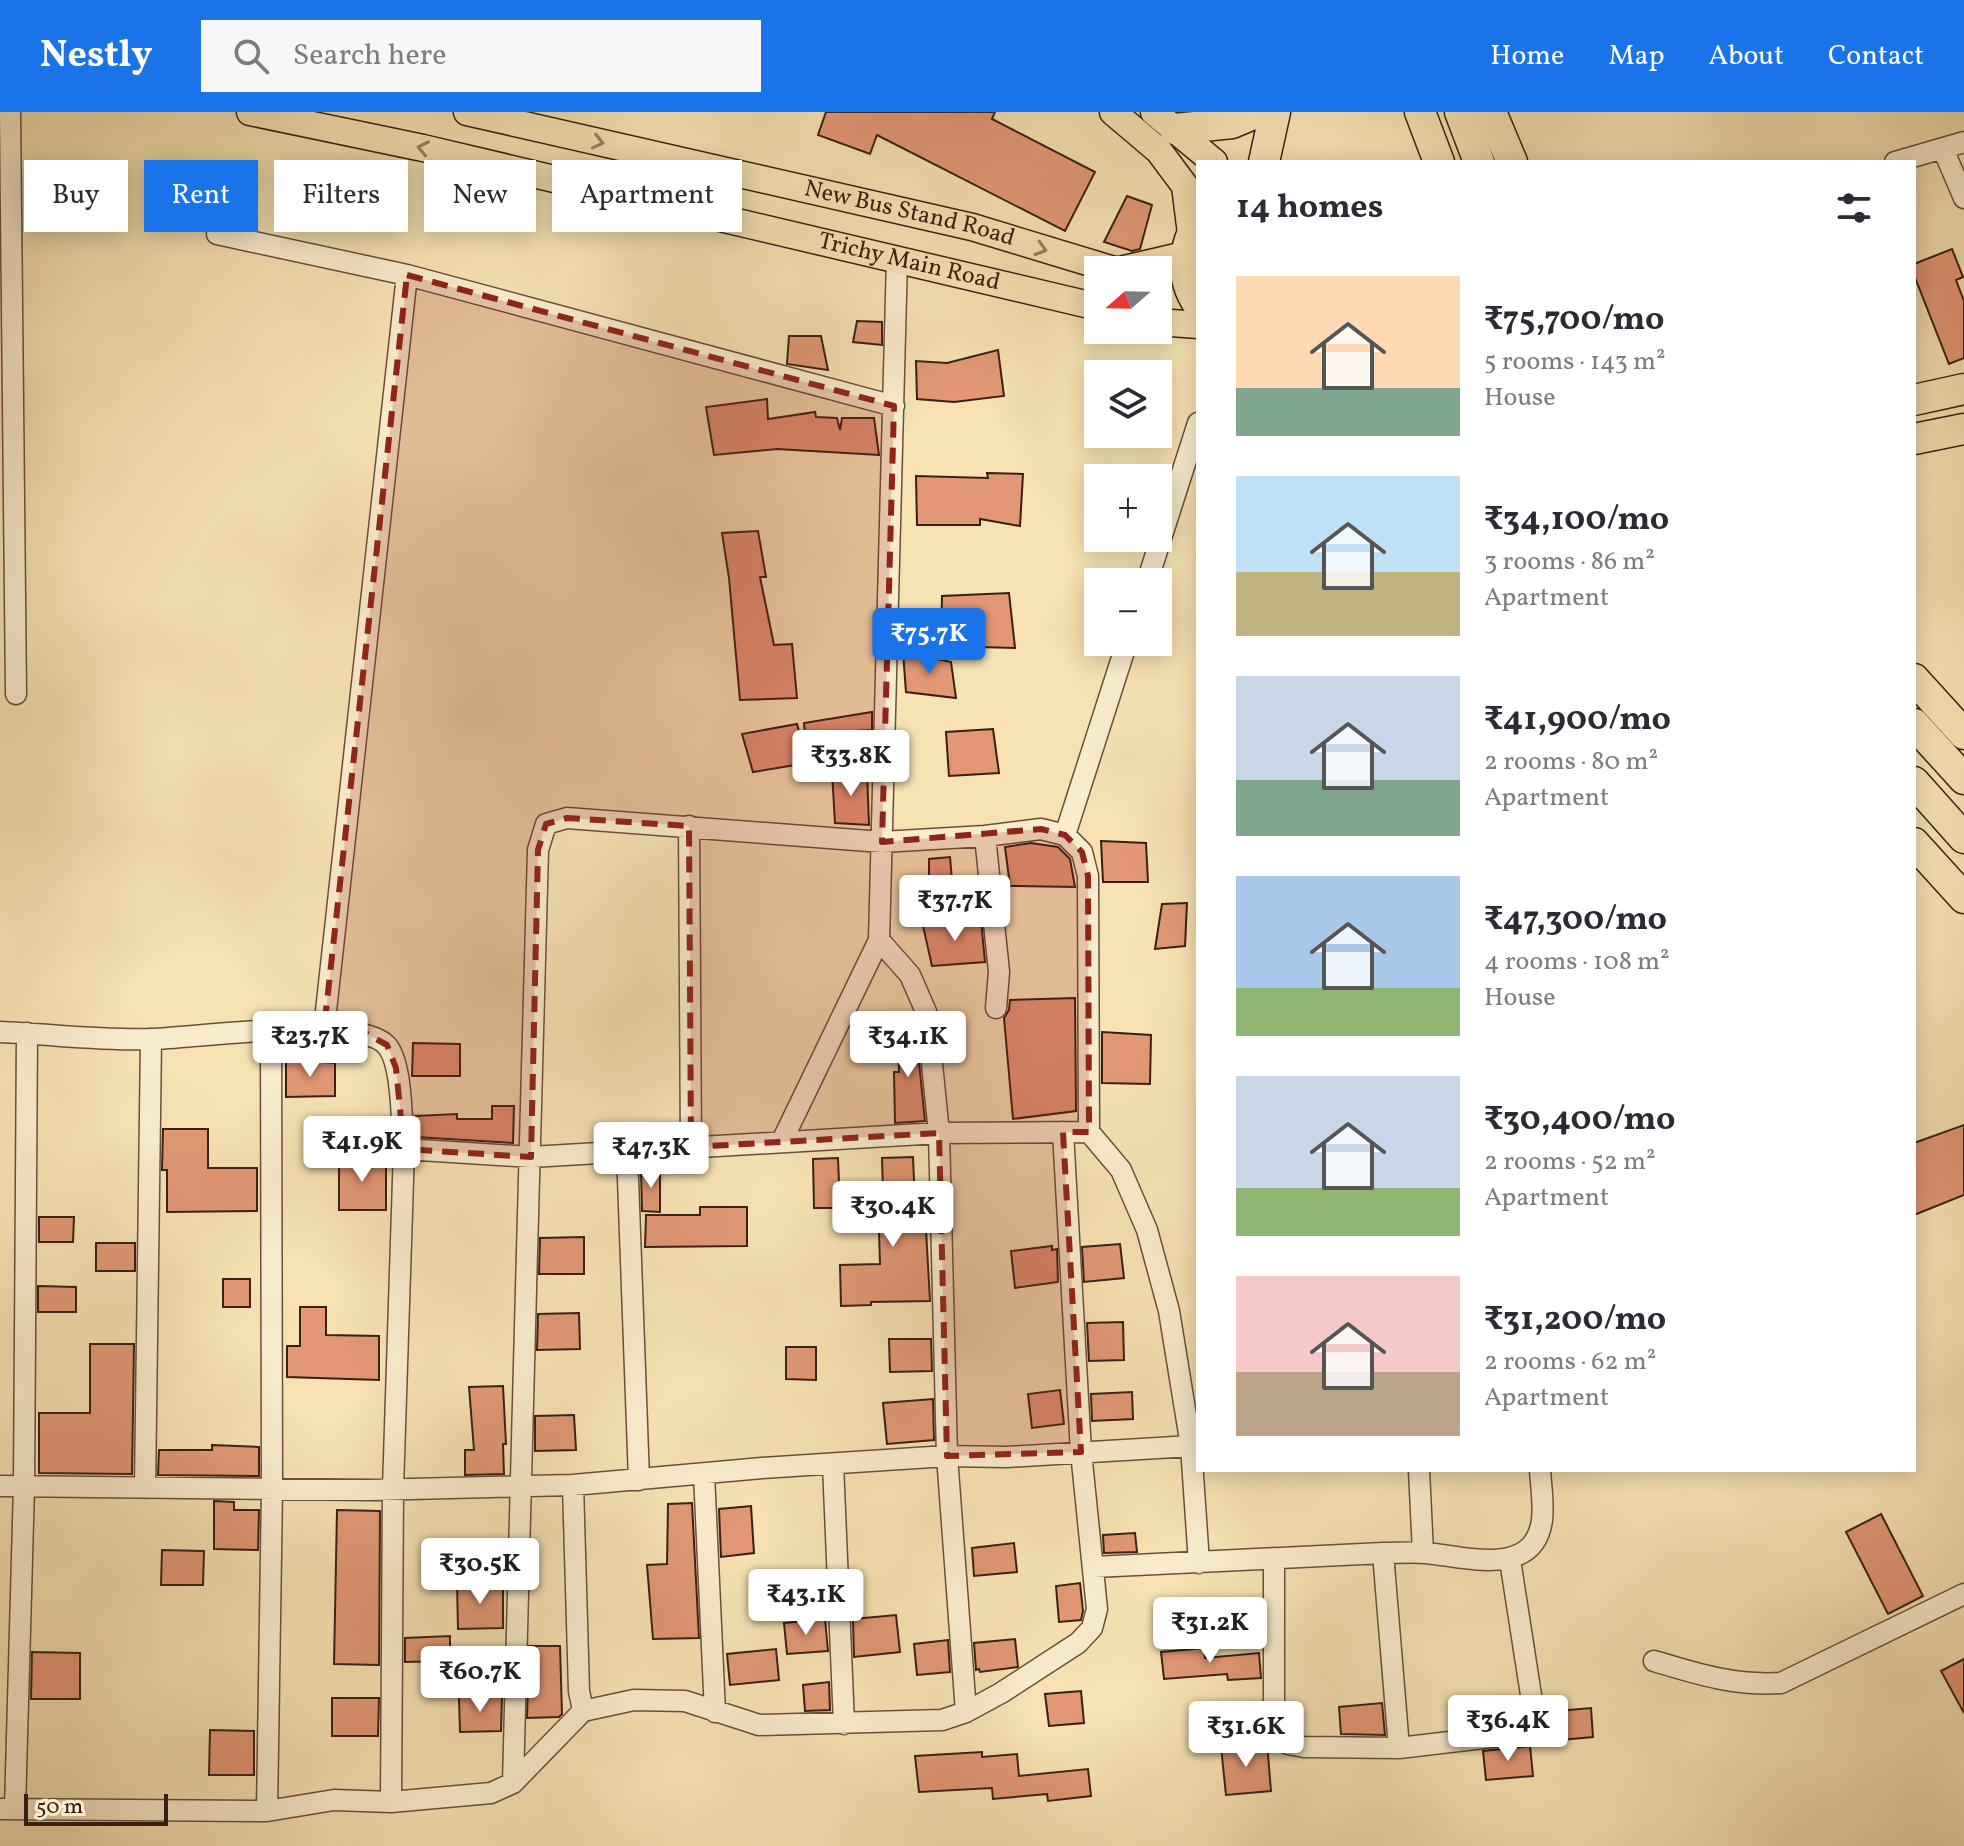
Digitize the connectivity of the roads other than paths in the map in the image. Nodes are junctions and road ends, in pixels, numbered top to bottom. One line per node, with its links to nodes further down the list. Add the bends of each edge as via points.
1 (10, 112): 39 (street)
2 (250, 112): 23 (main road, Trichy Main Road, one-way to 2)
3 (467, 112): 24 (main road, New Bus Stand Road, one-way to 24, via 972,227)
4 (1113, 112): 21 (main road, via 1159,151 1185,186)
5 (1258, 112): 10 (highway, via 1232,123)
6 (1275, 112): 14 (highway)
7 (1420, 112): 15 (highway)
8 (1460, 112): 16 (highway)
9 (1491, 112): 17 (highway)
10 (1164, 121): 13 (main road)
11 (1964, 142): 12 (street)
12 (1943, 149): 18 (street); 19 (street)
13 (1212, 160)
14 (1264, 160)
15 (1438, 160)
16 (1478, 160)
17 (1511, 160)
18 (1902, 160)
19 (1964, 198)
20 (217, 234): 25 (street)
21 (1191, 237): 22 (main road, New Bus Stand Road); 26 (highway, via 1186,275)
22 (1148, 256)
23 (897, 258): 27 (main road, Trichy Main Road); 32 (street)
24 (1084, 260)
25 (407, 275): 32 (street); 53 (street)
26 (1196, 301)
27 (1084, 304)
28 (1172, 323): 29 (main road)
29 (1196, 325)
30 (1964, 389): 31 (highway)
31 (1916, 400)
32 (894, 406): 48 (street)
33 (1196, 429): 36 (street)
34 (1964, 429): 35 (highway)
35 (1916, 439)
36 (1151, 568)
37 (1123, 656): 45 (street)
38 (1916, 681): 41 (highway)
39 (16, 694)
40 (1916, 726): 42 (highway)
41 (1964, 734)
42 (1964, 779)
43 (1916, 784): 47 (highway)
44 (689, 826): 48 (street); 62 (street); 65 (street, via 567,818 546,824 538,850)
45 (1065, 835): 46 (street, via 1041,829); 59 (street, via 1082,852 1088,876)
46 (985, 836): 48 (street); 52 (street, via 999,972)
47 (1964, 838)
48 (882, 842): 51 (street)
49 (1916, 845): 50 (highway)
50 (1964, 898)
51 (879, 940): 60 (street, via 910,975 927,1014); 61 (street)
52 (996, 1008)
53 (324, 1029): 54 (street); 63 (street, via 367,1034 387,1045 396,1068)
54 (271, 1030): 57 (street); 79 (street)
55 (0, 1032): 56 (street)
56 (27, 1033): 57 (street); 76 (street)
57 (151, 1039): 78 (street)
58 (1063, 1132): 59 (street); 60 (street); 67 (street)
59 (1089, 1132): 66 (street, via 1121,1170 1147,1230 1169,1311)
60 (939, 1133): 61 (street); 68 (street)
61 (782, 1141): 62 (street)
62 (691, 1147): 64 (street)
63 (404, 1149): 65 (street); 80 (street)
64 (627, 1151): 65 (street); 73 (street)
65 (531, 1157): 77 (street)
66 (1191, 1446): 67 (street); 85 (street)
67 (1081, 1452): 68 (street); 86 (street)
68 (947, 1456): 69 (street); 91 (street)
69 (833, 1464): 72 (street); 92 (street)
70 (1419, 1472): 82 (street)
71 (1540, 1472): 84 (street, via 1542,1521 1527,1551)
72 (704, 1474): 73 (street); 90 (street)
73 (639, 1480): 74 (street)
74 (573, 1485): 77 (street); 89 (street)
75 (0, 1486): 76 (street)
76 (24, 1486): 78 (street); 96 (street)
77 (518, 1486): 80 (street); 94 (street)
78 (145, 1488): 79 (street)
79 (272, 1489): 80 (street); 97 (street)
80 (393, 1489): 95 (street)
81 (1383, 1553): 82 (street); 83 (street); 93 (street)
82 (1423, 1553): 84 (street)
83 (1274, 1558): 85 (street); 93 (street, via 1274,1718 1279,1732 1288,1744 1304,1747)
84 (1510, 1560): 93 (street, via 1531,1715 1509,1735)
85 (1199, 1563): 86 (street)
86 (1094, 1567): 91 (street, via 1097,1609 1092,1628 1078,1643)
87 (1964, 1594): 88 (street, via 1781,1683 1714,1679)
88 (1654, 1661)
89 (583, 1711): 90 (street, via 634,1700 685,1701); 94 (street)
90 (715, 1712): 92 (street, via 759,1725)
91 (966, 1712): 92 (street, via 942,1720)
92 (844, 1724)
93 (1399, 1748)
94 (513, 1783): 95 (street, via 491,1793)
95 (391, 1802): 97 (street, via 334,1800)
96 (7, 1809): 97 (street)
97 (267, 1811)

